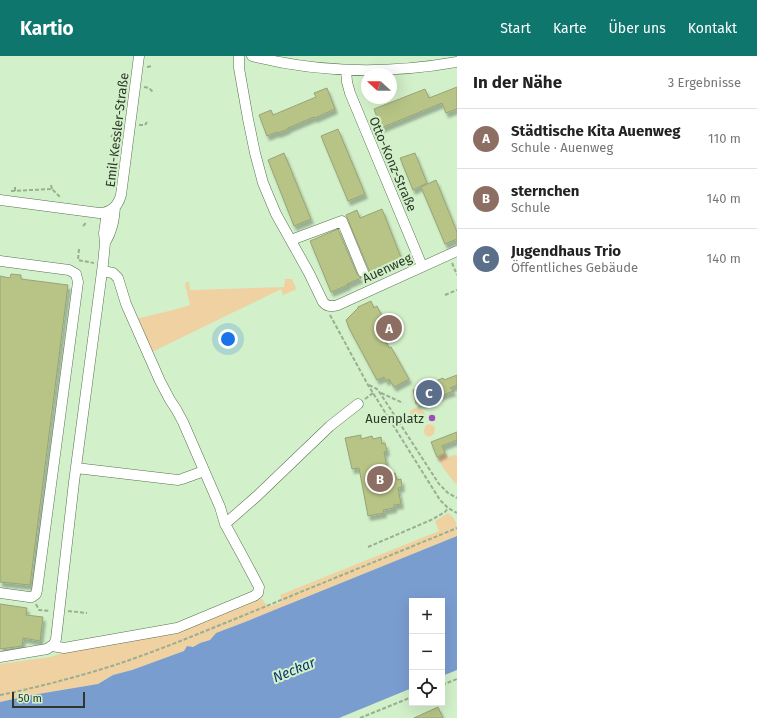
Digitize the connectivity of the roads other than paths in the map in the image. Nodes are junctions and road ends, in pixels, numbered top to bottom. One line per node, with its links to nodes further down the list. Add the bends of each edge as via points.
1 (139, 56): 7 (street, Emil-Kessler-Straße, via 121,195)
2 (239, 56): 8 (street, via 239,68 258,168 270,199)
3 (252, 56): 5 (street, via 296,65)
4 (457, 62): 5 (street, via 406,69)
5 (346, 70): 11 (street, Otto-Konz-Straße, via 350,93)
6 (0, 200): 7 (street, via 99,213)
7 (111, 210): 12 (street, Emil-Kessler-Straße, via 104,235)
8 (291, 240): 11 (street, Auenweg, via 327,306 338,305); 13 (street, via 342,221)
9 (457, 250): 11 (street, Auenweg)
10 (0, 261): 18 (street, via 69,270 76,274 78,282 37,590 35,595 30,597)
11 (422, 266)
12 (102, 267): 15 (street, Emil-Kessler-Straße); 16 (street, via 118,278 126,304 150,358 183,422)
13 (363, 272)
14 (358, 404): 17 (street, via 330,426)
15 (76, 468): 16 (street, via 178,480); 19 (street, Emil-Kessler-Straße, via 56,635)
16 (204, 471): 17 (street)
17 (225, 524): 19 (street, via 259,587 258,593 254,596 177,628 64,648)
18 (0, 593)
19 (52, 646): 20 (street, via 45,650)
20 (0, 656)

